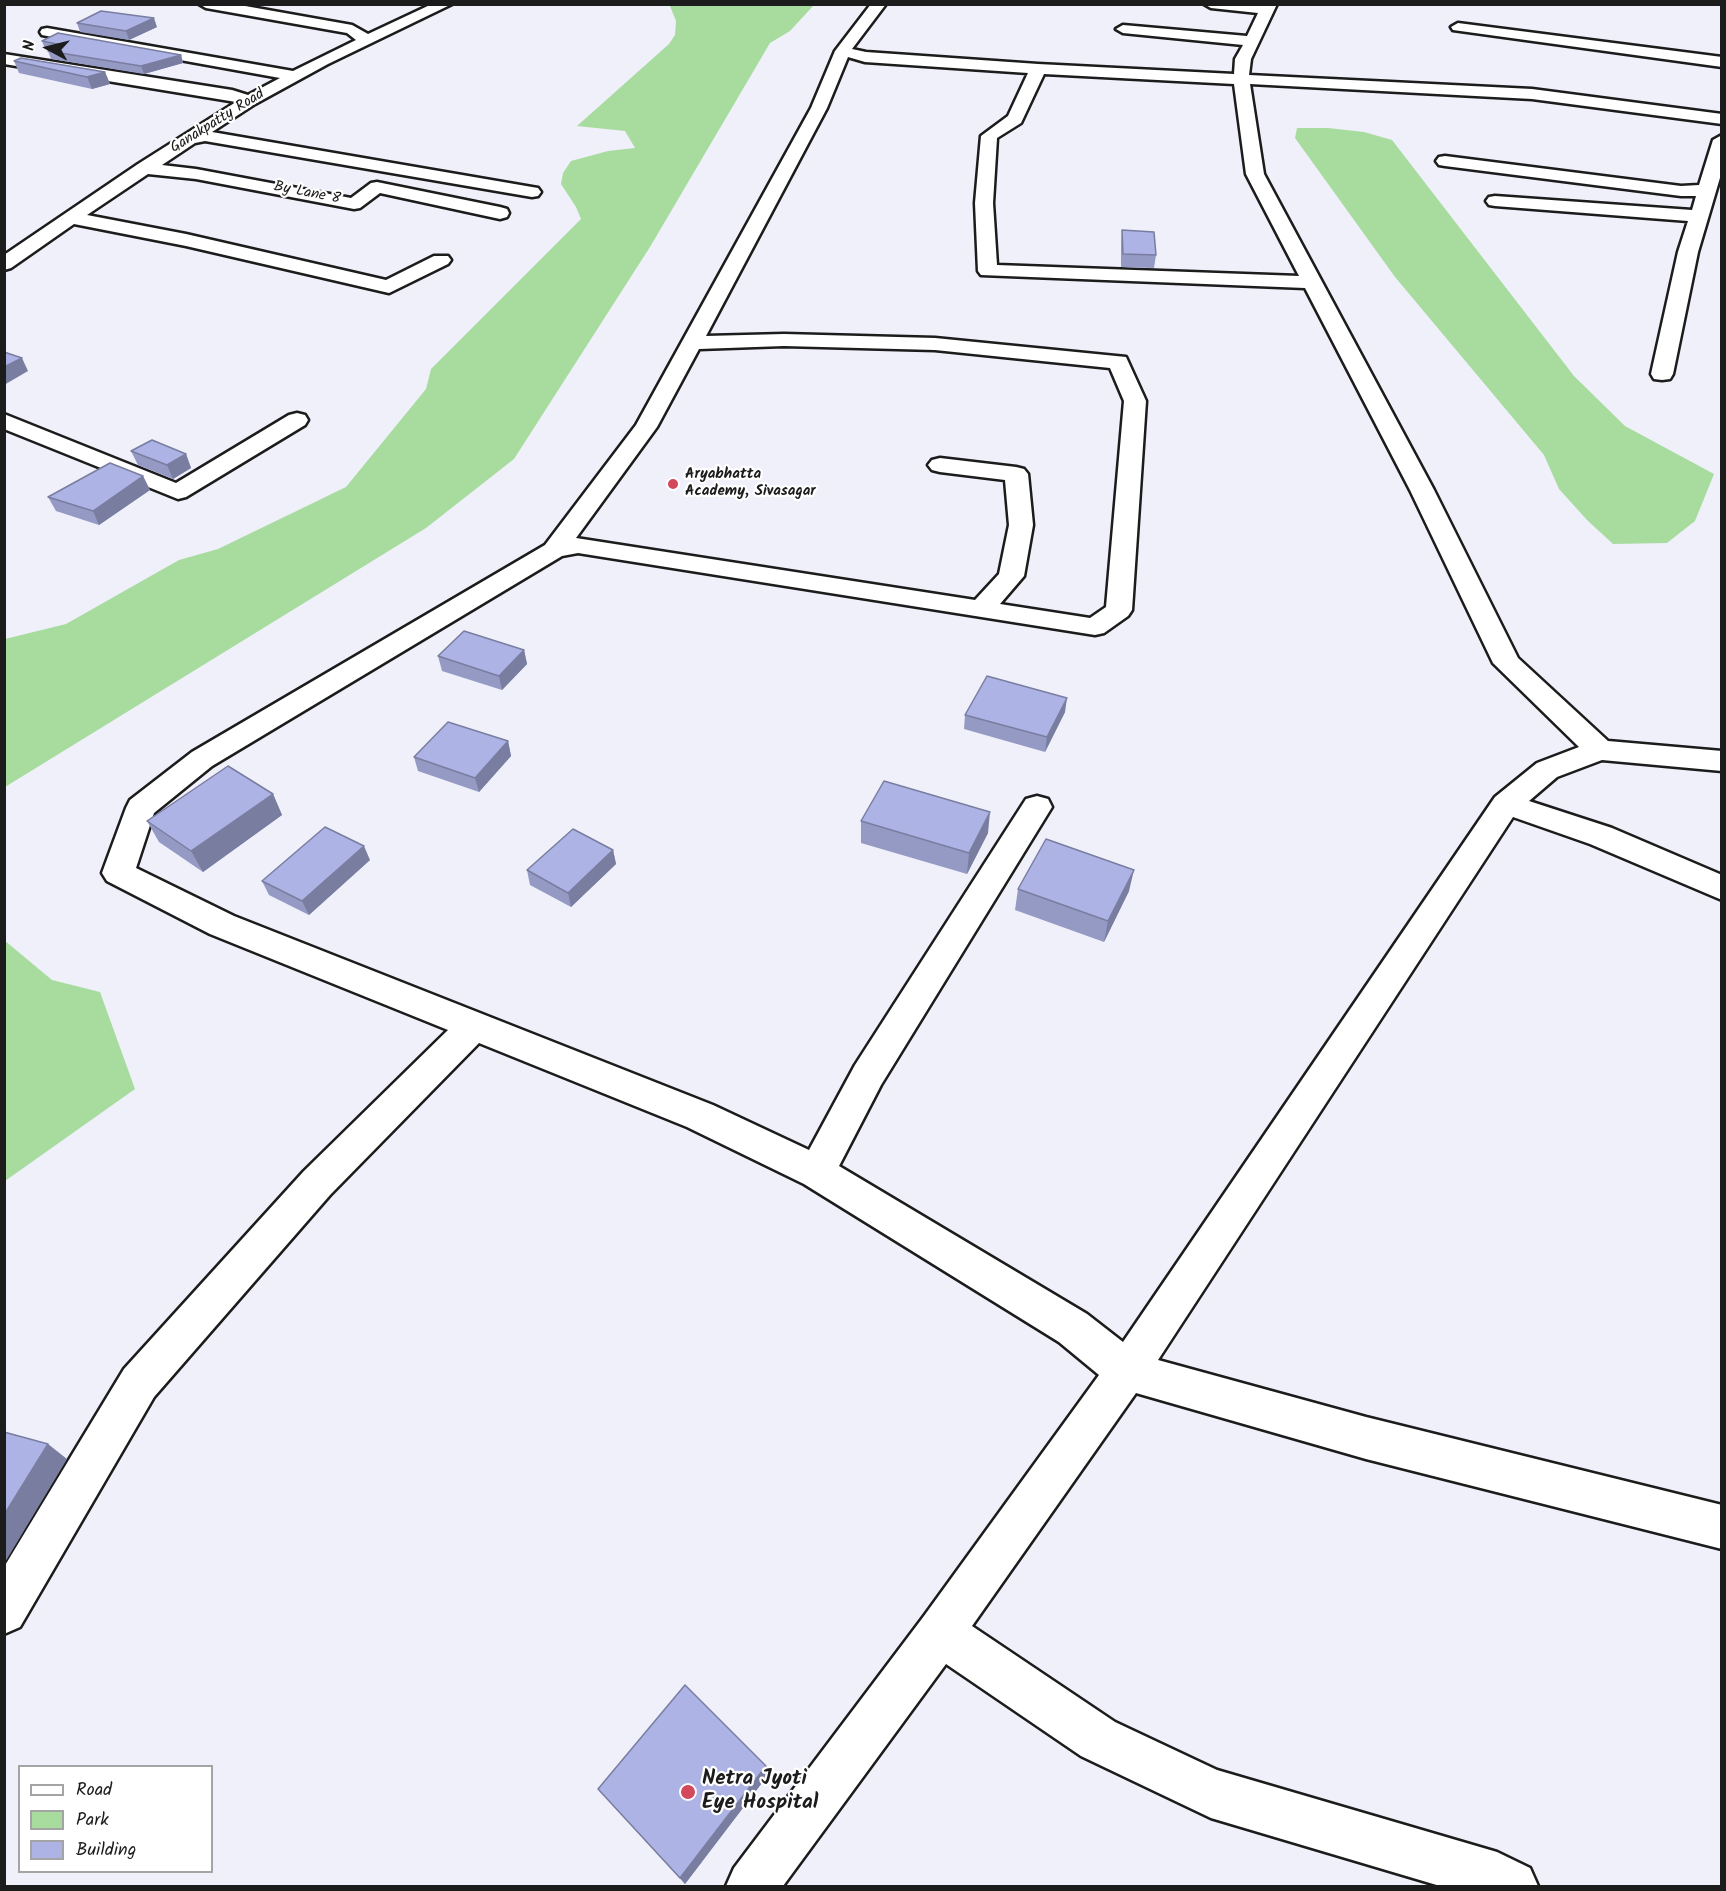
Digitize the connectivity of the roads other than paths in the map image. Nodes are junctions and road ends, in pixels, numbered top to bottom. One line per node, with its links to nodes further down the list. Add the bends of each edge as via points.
1 (206, 4): 9 (street, via 352,29)
2 (879, 4): 11 (street)
3 (1211, 4): 5 (street)
4 (436, 6): 9 (street, Ganakpatty Road)
5 (1269, 7): 10 (street)
6 (1458, 27): 13 (street)
7 (1123, 29): 10 (street)
8 (47, 32): 15 (street)
9 (366, 40): 15 (street, Ganakpatty Road)
10 (1253, 41): 16 (street, via 1243,59)
11 (843, 51): 14 (street, via 865,57); 32 (street, via 819,108)
12 (4, 59): 17 (street, via 232,95)
13 (1722, 62)
14 (1038, 69): 16 (street); 31 (street, via 1015,118 989,136 984,203 988,271)
15 (294, 76): 17 (street, Ganakpatty Road)
16 (1241, 79): 18 (street, via 1532,94); 31 (street, via 1255,174)
17 (249, 101): 19 (street, Ganakpatty Road)
18 (1722, 119)
19 (190, 139): 22 (street, Ganakpatty Road); 24 (street, via 205,136)
20 (1722, 140): 23 (street)
21 (1445, 161): 23 (street, via 1681,191)
22 (144, 168): 26 (street, By Lane 8, via 354,204 377,187); 28 (street, Ganakpatty Road)
23 (1706, 190): 27 (street)
24 (532, 192)
25 (1494, 201): 27 (street)
26 (500, 213)
27 (1699, 216): 33 (street)
28 (71, 218): 29 (street, via 389,287); 30 (street, Ganakpatty Road)
29 (441, 260)
30 (4, 264)
31 (1312, 282): 39 (street, via 1422,490 1507,663)
32 (691, 343): 37 (street, via 646,427); 38 (street, via 784,340 935,344 1118,362 1135,401 1119,610 1095,627)
33 (1662, 374)
34 (297, 420): 35 (street, via 178,492)
35 (4, 421)
36 (940, 465): 38 (street, via 1016,474 1021,525 1011,576)
37 (554, 550): 38 (street, via 578,545); 44 (street, via 202,759 141,808 118,873 222,925)
38 (981, 609)
39 (1600, 750): 40 (street); 41 (street, via 1547,770)
40 (1722, 761)
41 (1506, 804): 43 (street, via 1601,836); 46 (street)
42 (1037, 807): 45 (street, via 868,1075)
43 (1722, 888)
44 (474, 1026): 45 (street, via 700,1116); 48 (street, via 317,1183 139,1383)
45 (817, 1172): 46 (street, via 1073,1328)
46 (1127, 1371): 47 (street, via 1366,1438); 49 (street)
47 (1722, 1527)
48 (4, 1611)
49 (940, 1632): 50 (street); 51 (street, via 1098,1739 1211,1793 1497,1878)
50 (752, 1887)
51 (1512, 1887)

